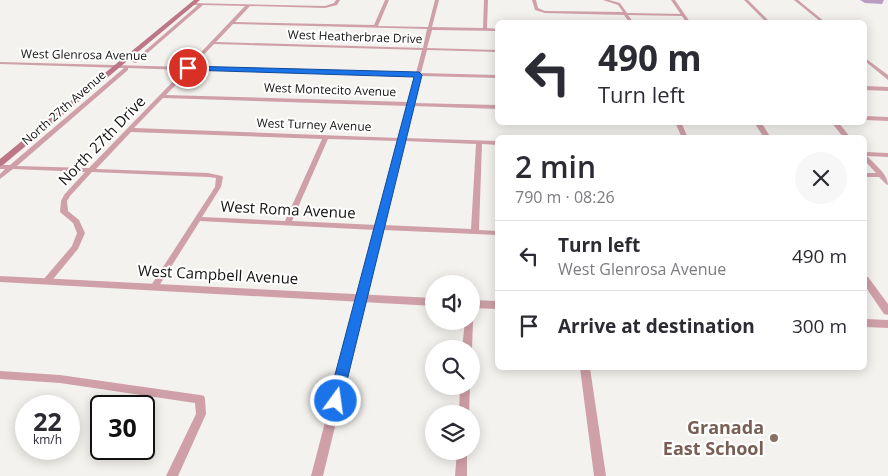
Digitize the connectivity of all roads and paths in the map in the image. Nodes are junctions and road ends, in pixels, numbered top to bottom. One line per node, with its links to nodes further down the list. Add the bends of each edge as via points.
1 (338, 0): 11 (street, via 332,6)
2 (387, 0): 19 (street)
3 (437, 0): 20 (street)
4 (486, 0): 21 (street)
5 (534, 0): 12 (street, via 539,11)
6 (605, 0): 12 (street, via 619,4)
7 (673, 0): 13 (street)
8 (746, 0): 16 (street)
9 (796, 0): 17 (street)
10 (197, 2): 11 (street); 26 (main road, North 27th Avenue); 26 (street, via 140,57)
11 (249, 5): 18 (street, North 27th Drive)
12 (627, 14): 13 (street); 14 (street)
13 (683, 15): 15 (street)
14 (630, 20)
15 (687, 20)
16 (766, 20)
17 (821, 20)
18 (232, 23): 19 (street); 23 (street, North 27th Drive)
19 (375, 26): 20 (street)
20 (430, 28): 21 (street); 24 (street)
21 (485, 29): 22 (street)
22 (495, 30)
23 (212, 43): 24 (street, West Heatherbrae Drive); 30 (street, North 27th Drive)
24 (425, 49): 25 (street, West Heatherbrae Drive); 34 (street)
25 (495, 51)
26 (132, 59): 29 (main road, North 27th Avenue)
27 (867, 61): 36 (street)
28 (0, 63): 29 (street, West Glenrosa Avenue)
29 (118, 66): 30 (street, West Glenrosa Avenue); 32 (main road, North 27th Avenue)
30 (188, 68): 34 (street, West Glenrosa Avenue); 39 (street, North 27th Drive)
31 (126, 69): 33 (street, North 27th Avenue)
32 (109, 74): 33 (street, North 27th Avenue); 54 (main road, North 27th Avenue)
33 (120, 74): 56 (street, North 27th Avenue)
34 (419, 75): 35 (street, West Glenrosa Avenue); 40 (street)
35 (495, 77)
36 (888, 78)
37 (867, 88): 38 (street)
38 (888, 89)
39 (162, 96): 40 (street, West Montecito Avenue); 45 (street, North 27th Drive)
40 (411, 104): 41 (street, West Montecito Avenue); 48 (street)
41 (495, 107)
42 (867, 118): 43 (street)
43 (888, 119)
44 (837, 125): 46 (street)
45 (130, 130): 47 (street, West Turney Avenue); 57 (street, North 27th Drive)
46 (845, 135)
47 (326, 137): 48 (street, West Turney Avenue); 63 (street)
48 (402, 139): 49 (street, West Turney Avenue); 64 (street)
49 (479, 142): 50 (street, West Turney Avenue); 65 (street)
50 (495, 143)
51 (888, 155): 52 (street)
52 (867, 156)
53 (867, 158): 59 (street)
54 (0, 163)
55 (0, 167): 56 (street, West Roma Avenue)
56 (12, 167): 57 (street, West Roma Avenue); 60 (street, North 27th Avenue)
57 (90, 170): 62 (street, West Roma Avenue, via 220,177 220,183); 68 (street, North 27th Drive, via 67,195 62,207 80,228 79,240)
58 (867, 175): 59 (street)
59 (882, 175): 61 (street)
60 (0, 177)
61 (888, 182)
62 (197, 219): 63 (street, West Roma Avenue); 70 (street)
63 (288, 223): 64 (street, West Roma Avenue)
64 (380, 228): 65 (street, West Roma Avenue); 71 (street)
65 (475, 232): 66 (street, West Roma Avenue)
66 (495, 233)
67 (0, 280): 68 (street, West Campbell Avenue)
68 (46, 282): 70 (street, West Campbell Avenue)
69 (867, 282): 75 (street)
70 (154, 287): 71 (street, West Campbell Avenue)
71 (362, 297): 72 (street, West Campbell Avenue); 82 (street)
72 (425, 301)
73 (480, 304): 74 (street)
74 (495, 305)
75 (888, 311)
76 (867, 323): 77 (street)
77 (888, 324)
78 (585, 370): 84 (street)
79 (0, 375): 81 (street, via 60,378 200,399 201,414)
80 (462, 460): 83 (street)
81 (172, 476)
82 (317, 476)
83 (461, 476)
84 (600, 476)

